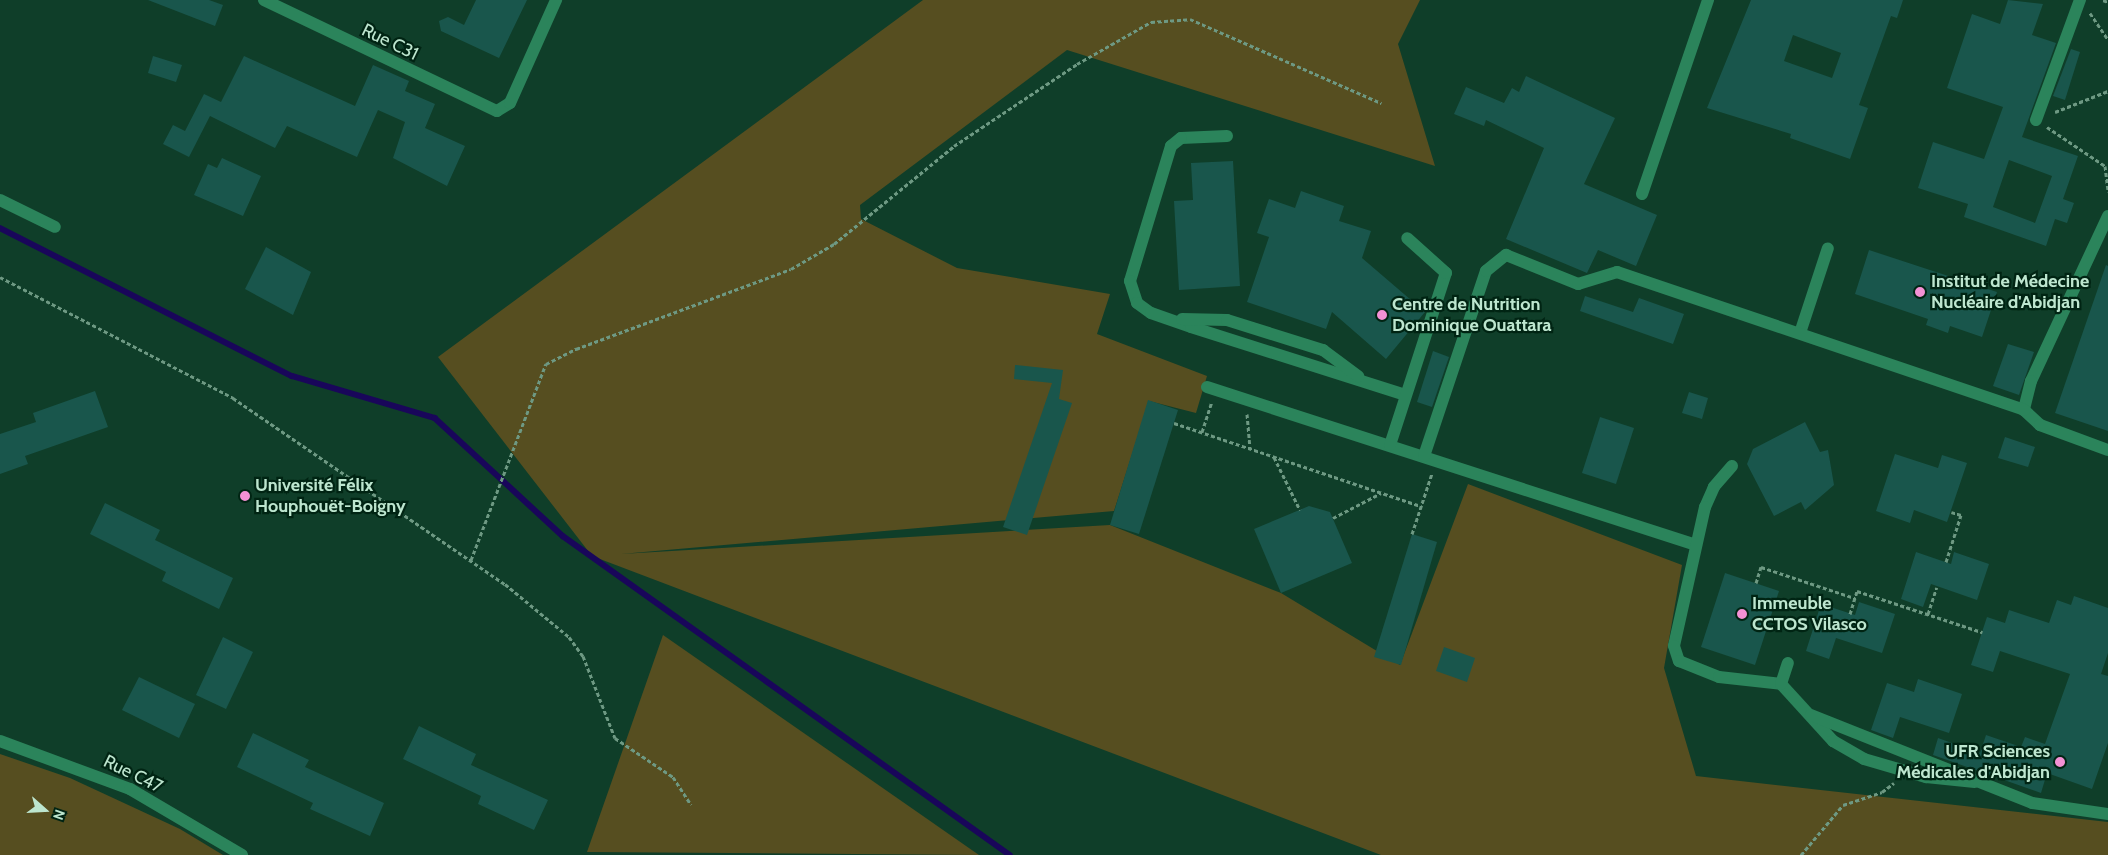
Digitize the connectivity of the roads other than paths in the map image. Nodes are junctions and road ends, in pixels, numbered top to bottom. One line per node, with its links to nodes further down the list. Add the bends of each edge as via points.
1 (264, 0): 2 (street, Rue C31, via 486,108 502,109 510,103)
2 (556, 0)
3 (1708, 0): 7 (street)
4 (2083, 4): 5 (street)
5 (2036, 120)
6 (1227, 136): 15 (street, via 1181,138 1166,158 1130,281 1137,303 1169,319)
7 (1642, 194)
8 (0, 200): 10 (street)
9 (2108, 216): 16 (street, via 2031,381)
10 (54, 227)
11 (1407, 238): 15 (street, via 1446,273)
12 (1828, 248): 13 (street)
13 (1800, 333): 16 (street); 19 (street, via 1617,272 1578,284 1506,255 1486,271)
14 (1211, 388): 17 (street)
15 (1406, 395): 17 (street)
16 (2024, 410): 18 (street, via 2040,425)
17 (1390, 445): 19 (street)
18 (2108, 450)
19 (1424, 456): 21 (street)
20 (1732, 466): 21 (street, via 1714,487)
21 (1696, 544): 23 (street, via 1674,646 1679,661 1719,677)
22 (1788, 663): 23 (street)
23 (1781, 684): 24 (street)
24 (1806, 714): 26 (street, via 1942,764); 26 (street, via 1833,741 1900,771)
25 (0, 741): 28 (street, Rue C47, via 130,789)
26 (1975, 782): 27 (street, via 2032,803)
27 (2108, 814)
28 (242, 855)

